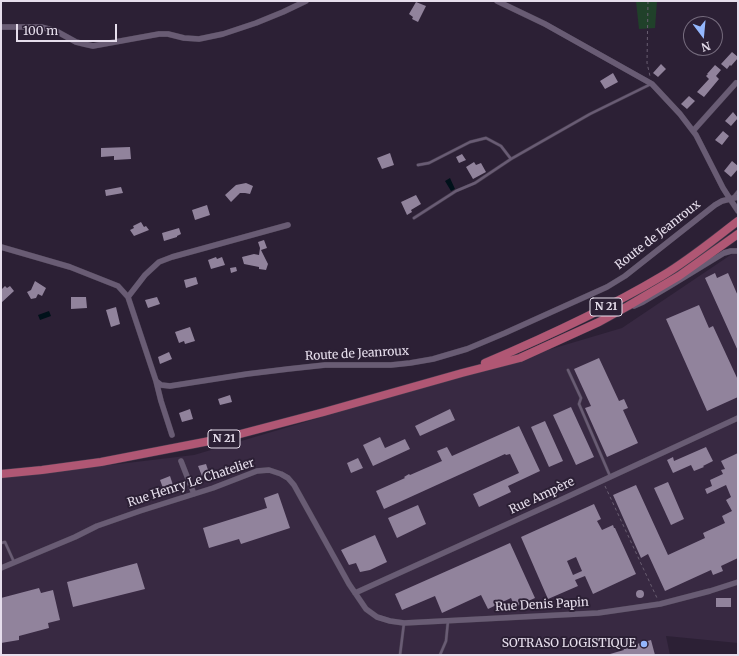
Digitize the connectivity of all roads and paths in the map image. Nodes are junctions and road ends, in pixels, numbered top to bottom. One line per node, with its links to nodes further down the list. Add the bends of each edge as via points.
1 (306, 1): 4 (street, via 256,23 224,34 198,39 159,34 93,46 76,42 56,31 41,27)
2 (497, 1): 6 (street)
3 (648, 1): 6 (path, via 647,63)
4 (1, 26)
5 (736, 83): 7 (street)
6 (652, 84): 7 (street); 8 (lane, via 590,114)
7 (693, 131): 12 (street)
8 (511, 159): 9 (lane, via 501,146 486,138 470,142 429,163); 14 (lane)
9 (418, 165)
10 (738, 191): 12 (lane)
11 (738, 197): 12 (street, Route de Jeanroux)
12 (730, 199): 13 (street); 24 (street, Route de Jeanroux, via 715,205 625,276 607,287 467,349 433,359 391,365 288,368 170,386 161,385)
13 (738, 211)
14 (414, 218)
15 (738, 221): 23 (main road, N 21, via 662,276 583,319)
16 (288, 225): 20 (street, via 159,262)
17 (738, 234): 21 (main road, N 21, via 679,276)
18 (1, 247): 20 (street, via 70,267 118,286)
19 (738, 251): 21 (street, via 724,253 643,302)
20 (128, 297): 24 (street)
21 (628, 306): 23 (main road, N 21, via 520,358)
22 (568, 370): 29 (lane, via 581,398 578,404)
23 (462, 373): 28 (main road, N 21, via 226,438 102,462)
24 (156, 381): 26 (street)
25 (738, 418): 29 (street, Rue Ampère)
26 (172, 435)
27 (182, 460): 31 (street)
28 (1, 474)
29 (610, 477): 30 (street, Rue Ampère)
30 (602, 480): 36 (street, Rue Ampère); 37 (path)
31 (194, 494): 33 (street, Rue Henry Le Chatelier, via 97,526); 36 (street, Rue Henry Le Chatelier, via 258,471 269,470 288,478)
32 (1, 543): 33 (lane, via 4,542)
33 (14, 562): 34 (street, Rue Henry Le Chatelier)
34 (1, 568)
35 (738, 582): 37 (street, Rue Denis Papin)
36 (355, 593): 39 (street, Rue Denis Papin, via 366,609 377,618)
37 (660, 604): 38 (street, Rue Denis Papin, via 598,613)
38 (448, 621): 39 (street, Rue Denis Papin); 41 (lane, via 446,641)
39 (404, 623): 40 (lane)
40 (400, 655)
41 (440, 655)

